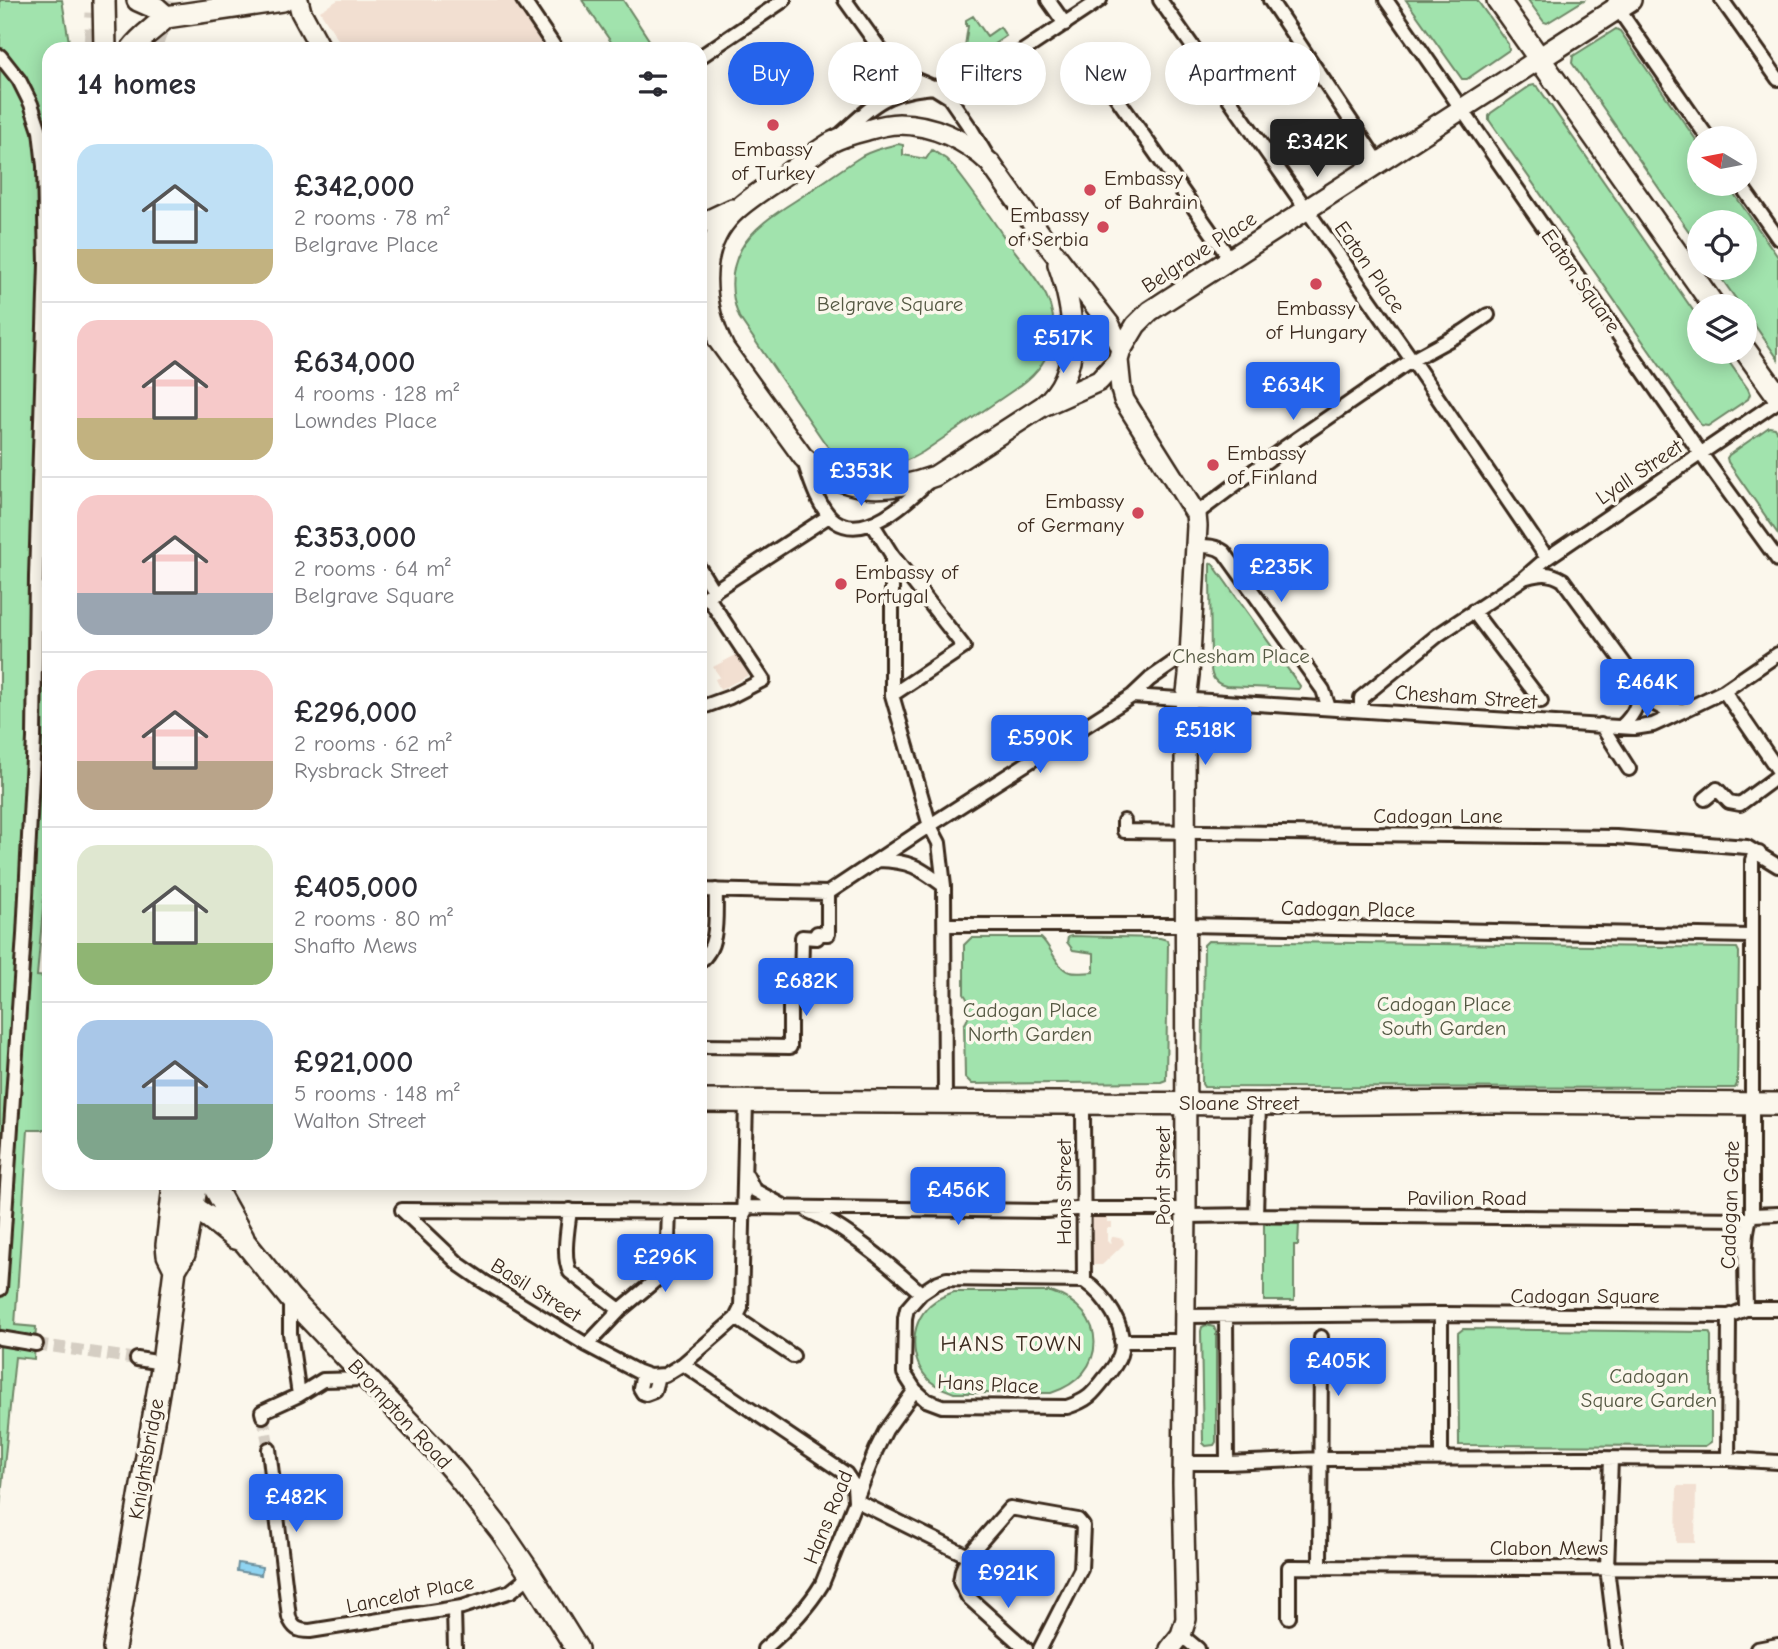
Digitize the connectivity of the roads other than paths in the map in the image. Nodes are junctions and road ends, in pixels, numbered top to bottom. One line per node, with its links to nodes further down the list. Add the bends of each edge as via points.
1 (104, 0): 18 (main road)
2 (138, 0): 16 (main road)
3 (283, 0): 16 (main road)
4 (298, 0): 20 (main road)
5 (524, 0): 21 (street)
6 (783, 0): 23 (street)
7 (845, 0): 22 (street)
8 (1048, 0): 17 (street)
9 (1100, 0): 17 (street)
10 (1160, 0): 40 (street, Eaton Place)
11 (1270, 0): 37 (street)
12 (1385, 0): 32 (street, Eaton Square)
13 (1498, 0): 25 (main road)
14 (1722, 0): 26 (street)
15 (1620, 3): 25 (main road); 33 (street)
16 (166, 17): 19 (main road)
17 (1065, 24): 28 (street, via 985,74)
18 (105, 42)
19 (138, 42)
20 (317, 42)
21 (551, 42)
22 (874, 42)
23 (707, 52)
24 (0, 56): 35 (street, via 31,104)
25 (1539, 59): 32 (main road, Belgrave Place); 47 (main road)
26 (1778, 79)
27 (922, 82): 28 (street)
28 (933, 87): 29 (street); 36 (street, via 954,104)
29 (922, 88)
30 (875, 105): 34 (street)
31 (1122, 105): 44 (street)
32 (1460, 109): 37 (main road, Belgrave Place); 59 (street, Eaton Square)
33 (1700, 126)
34 (833, 141): 36 (main road, via 883,125 912,125 959,140); 39 (main road)
35 (42, 148)
36 (990, 163): 43 (main road)
37 (1379, 163): 40 (main road, Belgrave Place)
38 (1748, 196): 42 (street)
39 (743, 204): 41 (main road); 45 (main road, via 715,238)
40 (1307, 209): 44 (main road, Belgrave Place); 52 (street, Eaton Place)
41 (707, 222)
42 (1778, 238)
43 (1052, 250): 51 (main road, via 1105,318 1118,340); 58 (main road, via 1067,293 1072,343 1062,383)
44 (1230, 259): 51 (main road, Belgrave Place, via 1150,311)
45 (707, 272)
46 (707, 291): 50 (main road)
47 (1705, 294)
48 (1488, 315): 52 (street)
49 (707, 326): 50 (main road)
50 (724, 348): 60 (main road)
51 (1119, 355): 54 (main road, Belgrave Place); 57 (main road)
52 (1412, 360): 62 (street); 68 (street, Eaton Place)
53 (1754, 364): 56 (main road)
54 (1099, 381): 57 (main road); 58 (main road, Belgrave Place)
55 (42, 389): 133 (street, via 34,738)
56 (1778, 399): 59 (street, Lyall Street)
57 (1124, 400): 62 (main road)
58 (1043, 406): 61 (main road)
59 (1701, 453): 66 (street, Lyall Street); 69 (street, Eaton Square)
60 (803, 457): 61 (main road, via 832,478 870,489); 63 (street, via 816,494)
61 (935, 476): 64 (street, via 901,506)
62 (1196, 514): 65 (main road)
63 (830, 516): 64 (street, via 846,525); 72 (street)
64 (872, 523): 67 (street)
65 (1198, 546): 74 (main road); 83 (street, via 1224,552 1323,690)
66 (1565, 546): 68 (street, Lyall Street); 71 (street, via 1559,559)
67 (892, 555): 78 (street); 78 (street, via 964,647)
68 (1547, 558): 70 (street, Lyall Street)
69 (1778, 560)
70 (1524, 578): 71 (street, via 1546,573); 73 (street, Lyall Street)
71 (1563, 580): 76 (street)
72 (707, 596): 82 (street, via 763,680)
73 (1472, 611): 81 (street); 84 (street, Lyall Street, via 1361,698)
74 (1191, 649): 79 (street); 80 (main road)
75 (1778, 654): 77 (street)
76 (1637, 682): 85 (street, via 1653,703); 87 (street, via 1637,707)
77 (1724, 691): 85 (street); 89 (street)
78 (892, 695): 93 (street)
79 (1132, 696): 80 (street); 93 (street)
80 (1186, 699): 83 (street); 94 (main road, Pont Street)
81 (1541, 701)
82 (707, 705)
83 (1329, 708): 84 (street, Chesham Street)
84 (1361, 710): 86 (street, Chesham Street)
85 (1683, 710): 87 (street, via 1653,725)
86 (1601, 725): 87 (street, Chesham Street); 88 (street)
87 (1621, 726)
88 (1629, 769)
89 (1778, 770)
90 (1778, 776): 91 (street, via 1741,804 1729,802 1717,789)
91 (1704, 799)
92 (1124, 821): 94 (street, Cadogan Lane, via 1124,831)
93 (930, 826): 96 (street); 98 (street, via 939,844)
94 (1184, 832): 95 (street, Cadogan Lane, via 1616,838 1747,847); 103 (main road, Pont Street)
95 (1759, 853): 97 (street); 104 (street, via 1752,860)
96 (878, 860): 98 (street, via 917,866); 101 (street)
97 (1778, 866)
98 (944, 889): 102 (street)
99 (707, 890): 100 (street)
100 (716, 890): 101 (street); 105 (street, via 714,943)
101 (828, 893): 106 (street, via 828,934 802,937 801,990 790,990 790,1047)
102 (945, 925): 103 (street, Cadogan Place); 109 (street)
103 (1185, 925): 104 (street, Cadogan Place); 111 (main road, Pont Street)
104 (1751, 936): 113 (street)
105 (707, 954)
106 (707, 1046)
107 (707, 1101): 108 (main road, Sloane Street)
108 (746, 1101): 109 (main road, Sloane Street); 115 (street)
109 (945, 1102): 110 (main road, Sloane Street)
110 (1082, 1102): 111 (main road, Sloane Street); 122 (street, Hans Street)
111 (1185, 1103): 112 (main road, Sloane Street); 126 (main road, Pont Street)
112 (1259, 1104): 113 (main road, Sloane Street); 128 (street)
113 (1752, 1104): 114 (main road, Sloane Street); 129 (street, Cadogan Gate)
114 (1778, 1104)
115 (745, 1172): 121 (street, via 754,1190); 125 (street)
116 (173, 1190): 131 (main road, Knightsbridge, via 167,1245)
117 (175, 1190): 120 (main road, Knightsbridge)
118 (196, 1190): 120 (main road, Knightsbridge)
119 (216, 1190): 130 (main road)
120 (193, 1208): 130 (main road, Brompton Road); 131 (main road, Knightsbridge, via 184,1254)
121 (795, 1208): 122 (street, Pavilion Road); 125 (street, Pavilion Road); 134 (street, via 834,1225)
122 (1083, 1209): 126 (street, Pavilion Road); 132 (street, Hans Street)
123 (570, 1210): 124 (street); 138 (street, via 566,1257 570,1272); 149 (street, Basil Street, via 402,1210 460,1265)
124 (669, 1210): 125 (street); 138 (street, via 667,1268)
125 (745, 1210): 143 (street, via 741,1308)
126 (1186, 1213): 128 (street, Pavilion Road); 140 (main road, Pont Street)
127 (1778, 1214): 129 (street, Pavilion Road)
128 (1256, 1215): 129 (street, Pavilion Road)
129 (1750, 1217): 136 (street, Cadogan Gate)
130 (243, 1240): 135 (main road, Brompton Road)
131 (175, 1269): 152 (main road, Knightsbridge)
132 (1084, 1281): 134 (street, via 947,1279); 147 (street, via 1107,1302)
133 (0, 1289)
134 (921, 1293): 157 (street, Hans Place, via 905,1318 904,1373)
135 (290, 1298): 156 (main road, Brompton Road); 158 (street)
136 (1746, 1309): 137 (street, Cadogan Square); 142 (street, Cadogan Square)
137 (1778, 1309)
138 (620, 1310): 149 (street)
139 (1440, 1314): 141 (street, Cadogan Square); 142 (street, Cadogan Square); 162 (street)
140 (1184, 1316): 141 (street, Cadogan Square); 146 (main road, Pont Street)
141 (1226, 1316): 167 (street)
142 (1729, 1316): 164 (street)
143 (736, 1318): 150 (street); 153 (street)
144 (1321, 1337): 161 (street)
145 (0, 1338): 148 (street)
146 (1184, 1341): 147 (street); 166 (main road, Pont Street)
147 (1121, 1342): 157 (street, Hans Place, via 1121,1355 1098,1387 1084,1402 1067,1407 942,1406 926,1401)
148 (36, 1344)
149 (587, 1345): 154 (street, Basil Street)
150 (793, 1356)
151 (137, 1359): 152 (street)
152 (163, 1363): 178 (main road, Knightsbridge)
153 (683, 1364): 155 (street); 168 (street, via 846,1474 854,1486)
154 (643, 1374): 155 (street, Basil Street); 155 (street, via 640,1388 646,1394 654,1391)
155 (661, 1376)
156 (366, 1379): 158 (street, via 323,1380); 173 (main road, Brompton Road, via 451,1468)
157 (915, 1390): 168 (street, Hans Road, via 886,1430)
158 (299, 1395): 159 (street)
159 (262, 1414)
160 (269, 1449): 174 (street, Lancelot Place, via 292,1626 310,1631)
161 (1321, 1459): 162 (street); 167 (street); 170 (street)
162 (1441, 1459): 163 (street)
163 (1611, 1459): 164 (street); 171 (street)
164 (1728, 1460): 165 (street)
165 (1778, 1462)
166 (1184, 1463): 167 (street); 176 (main road, Pont Street, via 1186,1619)
167 (1227, 1464)
168 (855, 1500): 169 (street); 181 (street, Hans Road, via 822,1584)
169 (968, 1556): 182 (street, via 962,1589); 183 (street, via 1010,1508 1078,1520 1083,1527 1082,1569)
170 (1320, 1567): 171 (street, Clabon Mews); 175 (street, Clabon Mews, via 1289,1567)
171 (1607, 1568): 172 (street, Clabon Mews); 185 (street)
172 (1778, 1569)
173 (531, 1575): 174 (street, Lancelot Place, via 510,1591); 180 (main road, Brompton Road)
174 (454, 1609): 179 (street)
175 (1289, 1617)
176 (1175, 1642): 184 (street)
177 (1778, 1645): 186 (street)
178 (114, 1649)
179 (455, 1649)
180 (577, 1649)
181 (764, 1649)
182 (1026, 1649)
183 (1040, 1649)
184 (1198, 1649)
185 (1617, 1649)
186 (1757, 1649)

